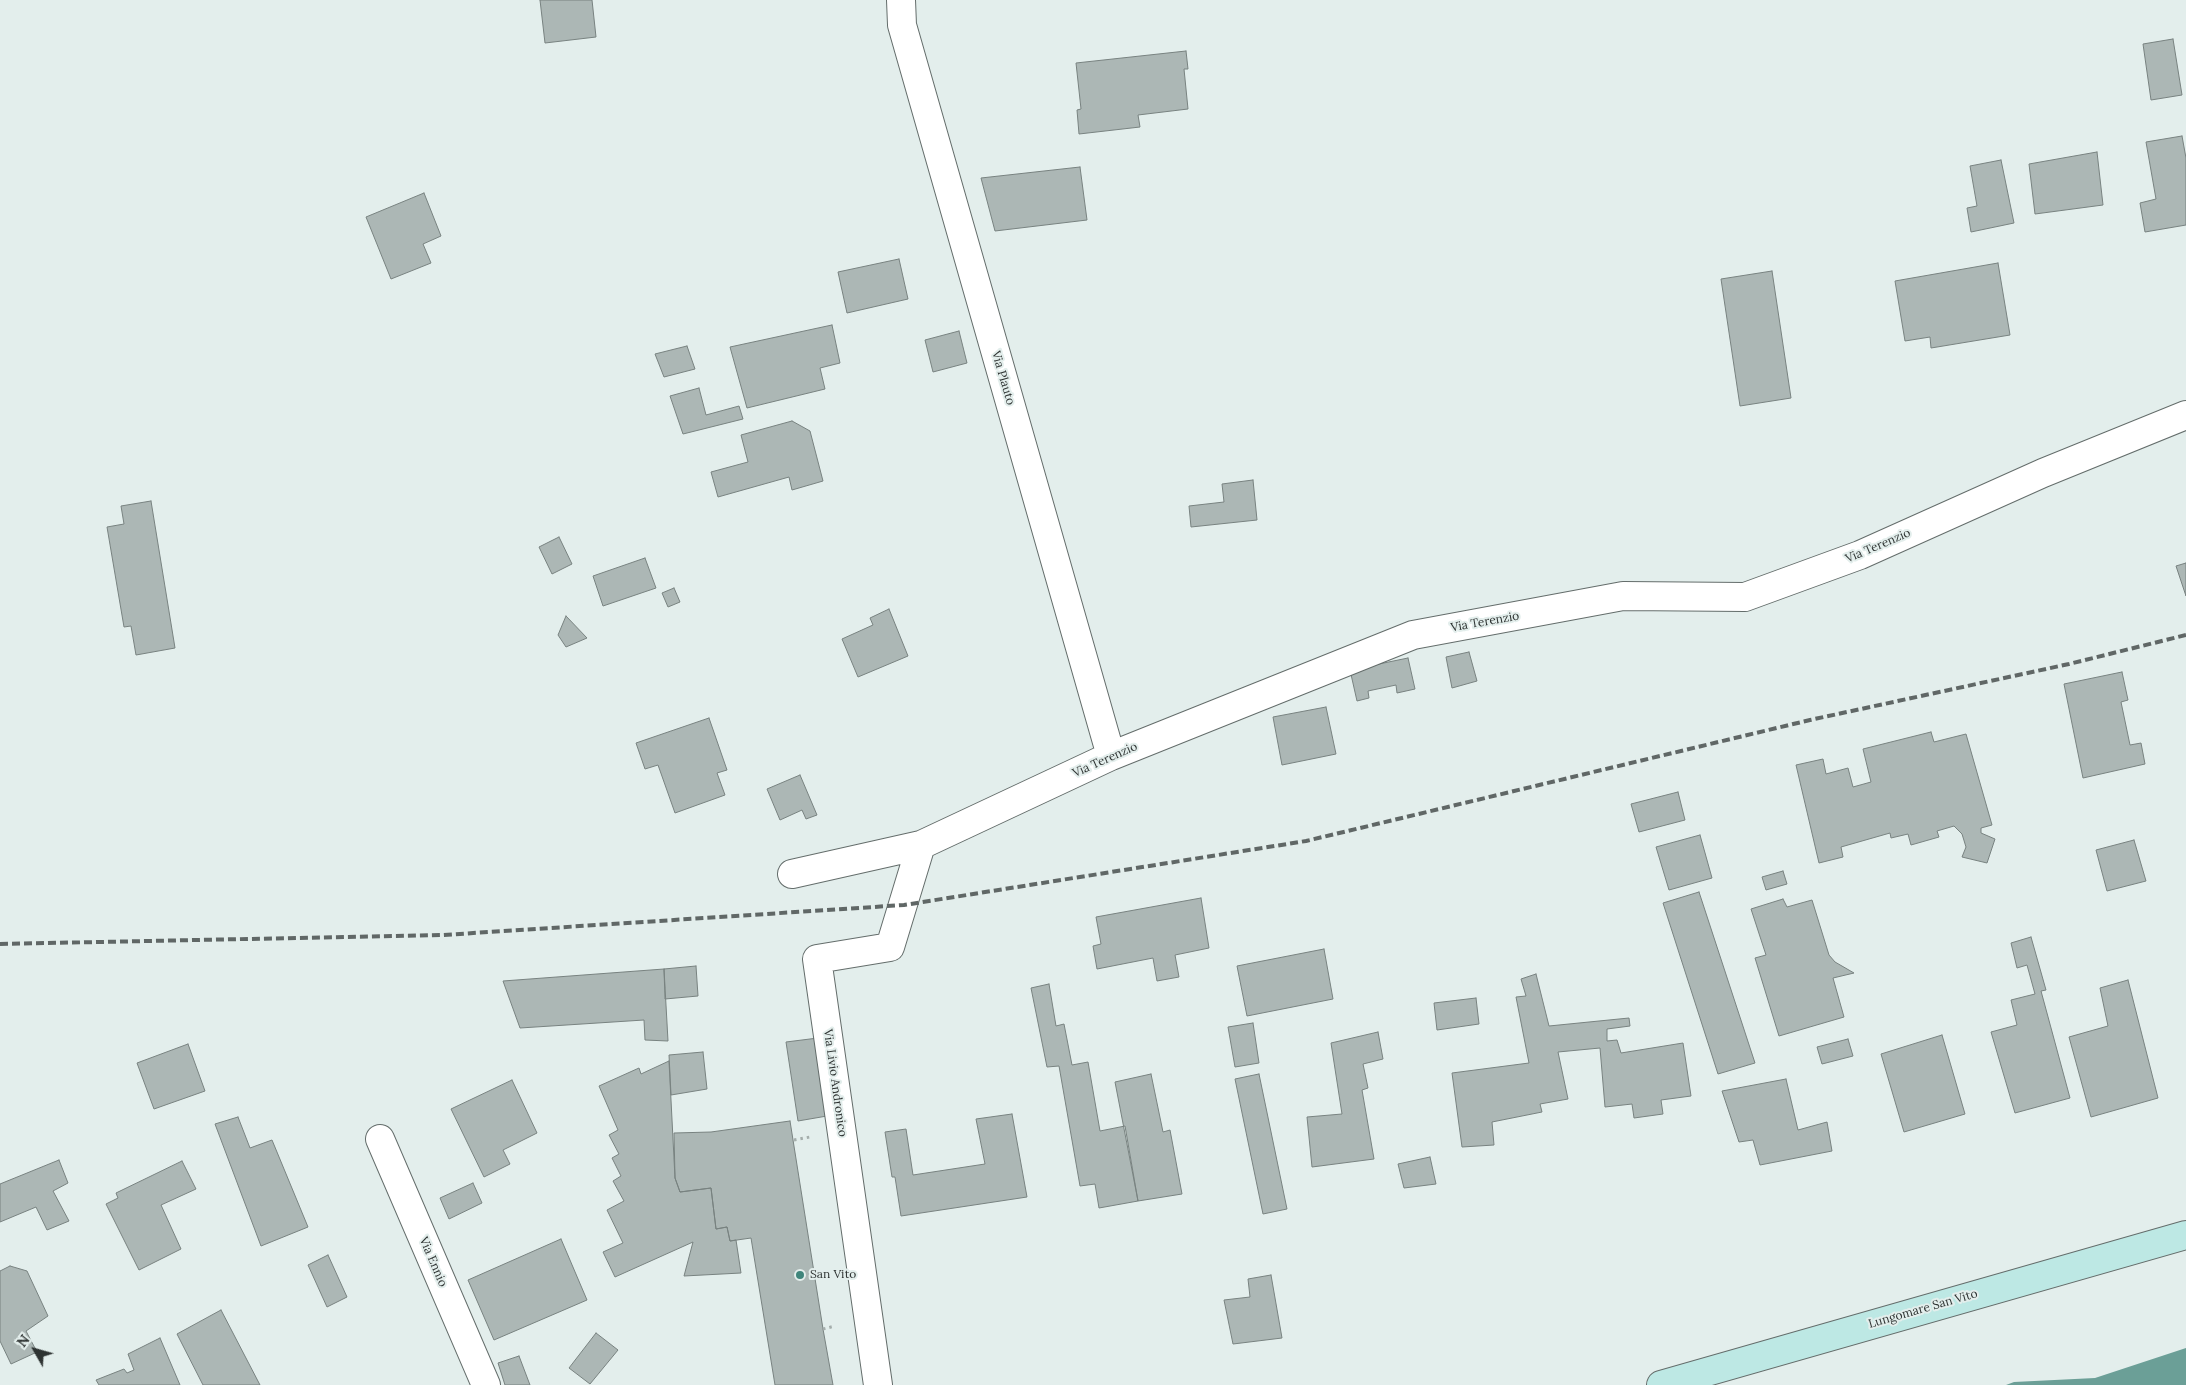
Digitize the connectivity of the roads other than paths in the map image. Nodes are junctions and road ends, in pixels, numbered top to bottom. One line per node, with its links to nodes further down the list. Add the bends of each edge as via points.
1 (901, 0): 3 (street, Via Plauto, via 902,24)
2 (2186, 415): 3 (street, Via Terenzio, via 2043,473 1860,555 1745,597 1623,596 1413,635)
3 (1111, 756): 4 (street, Via Terenzio)
4 (921, 845): 5 (street, Via Terenzio); 9 (street, Via Livio Andronico, via 890,946 817,959)
5 (792, 874)
6 (380, 1139): 8 (street, Via Ennio)
7 (2186, 1235): 10 (main road, Lungomare San Vito)
8 (486, 1385)
9 (878, 1385)
10 (1661, 1385)

